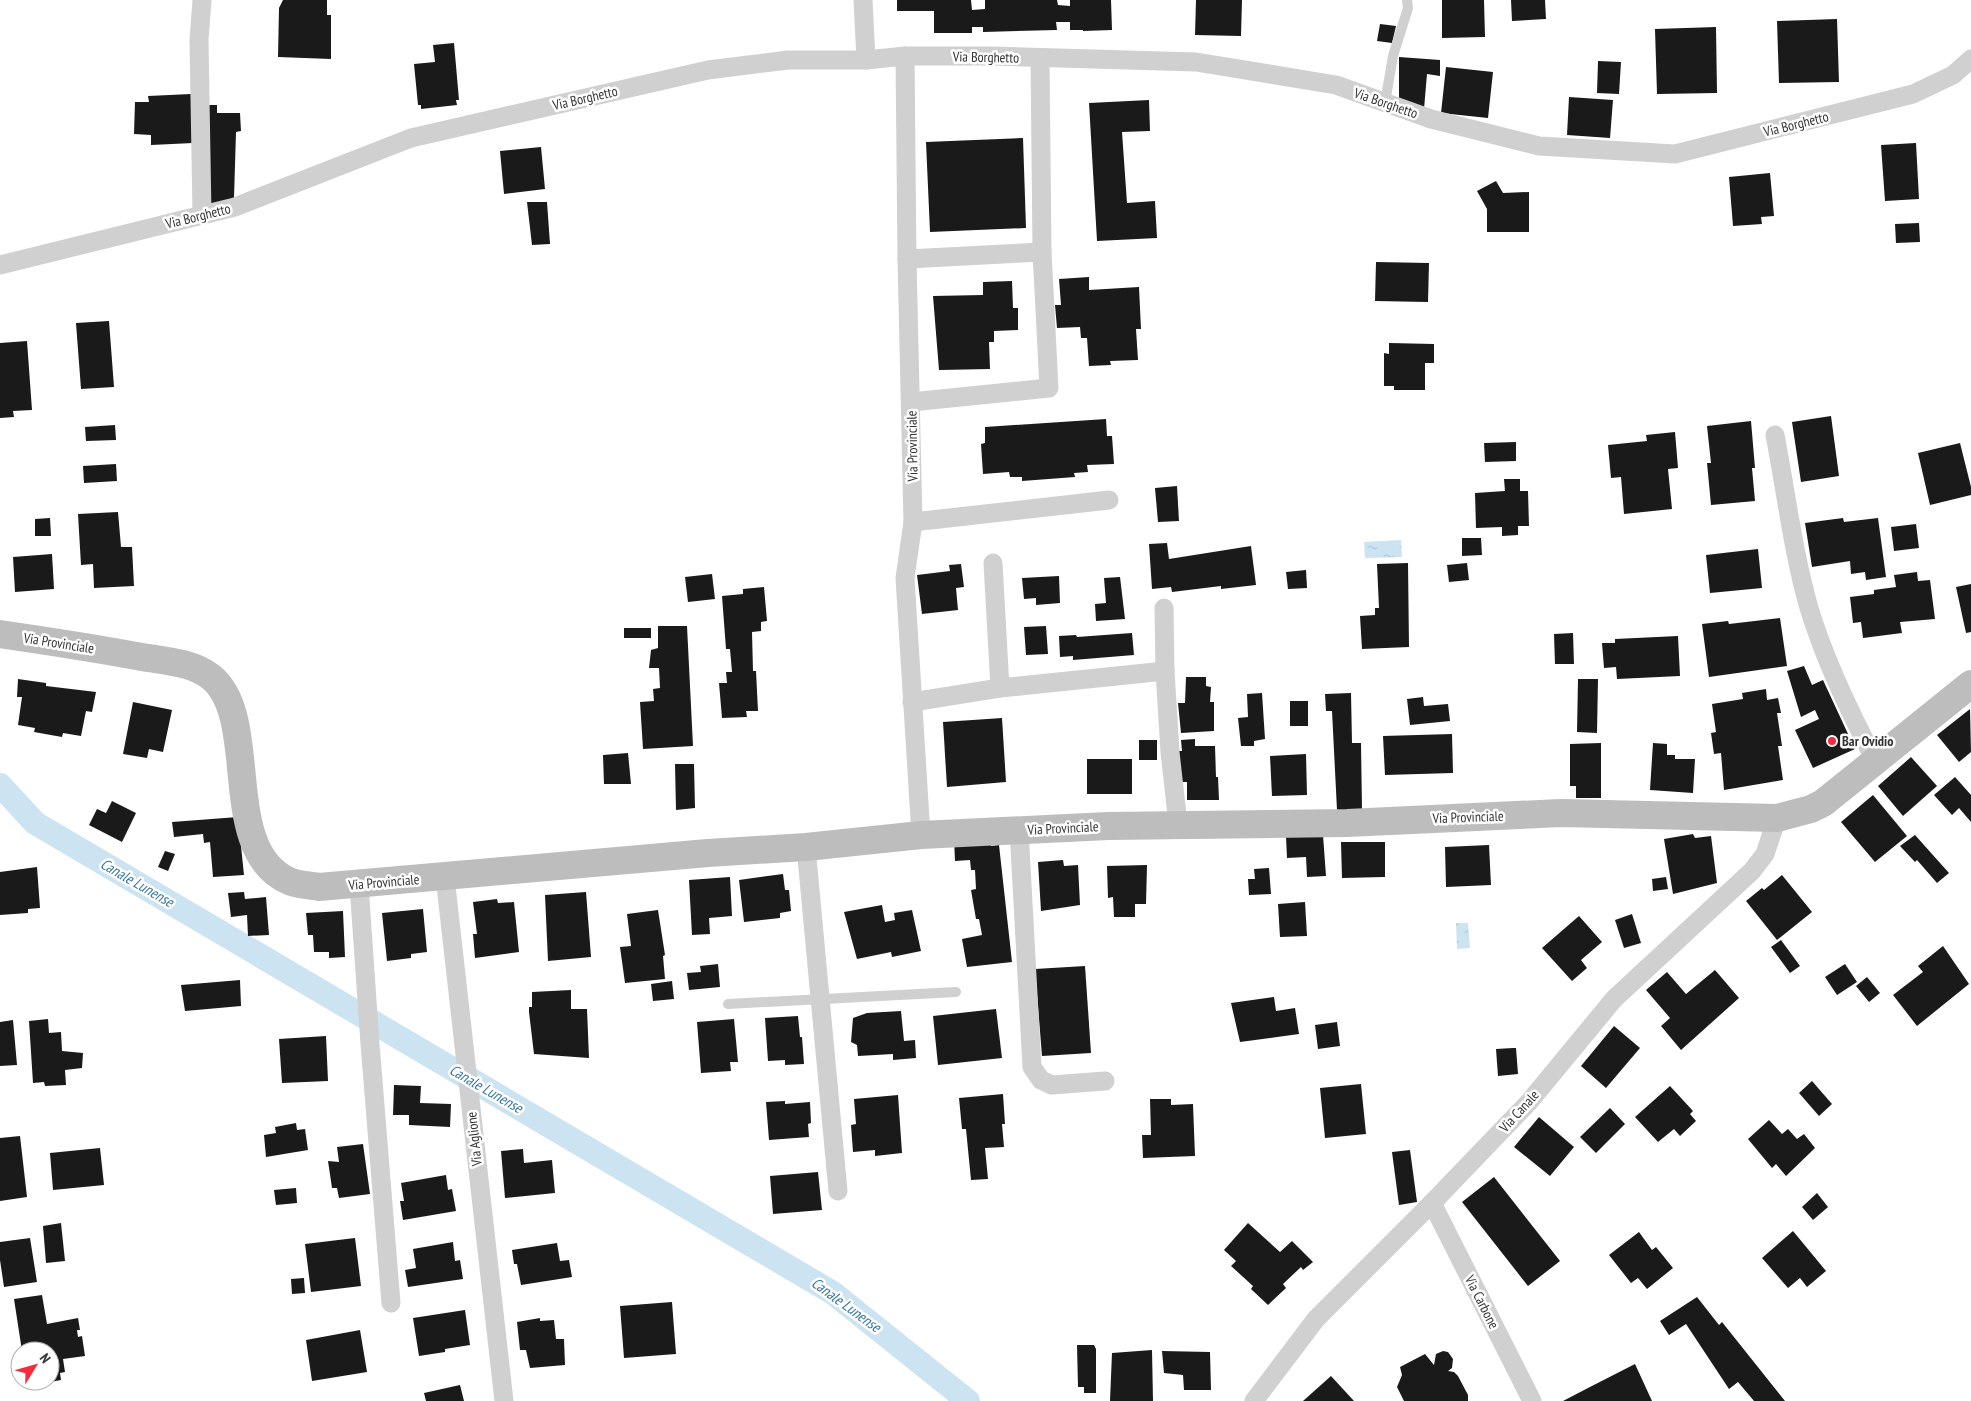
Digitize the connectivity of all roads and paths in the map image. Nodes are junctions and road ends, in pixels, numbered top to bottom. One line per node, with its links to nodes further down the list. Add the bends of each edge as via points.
1 (202, 0): 9 (street, via 199,40)
2 (863, 0): 7 (street)
3 (1407, 0): 8 (lane, via 1408,8 1394,56)
4 (905, 56): 5 (street, Via Borghetto); 7 (street, Via Borghetto); 11 (street, Via Provinciale)
5 (1040, 58): 8 (street, Via Borghetto, via 1196,62 1336,85); 10 (street)
6 (1971, 59): 8 (street, Via Borghetto, via 1953,75 1913,94 1675,154 1539,146 1431,119)
7 (866, 60): 9 (street, Via Borghetto, via 788,60 708,70 411,138 235,207)
8 (1386, 103)
9 (202, 215): 12 (street, Via Borghetto)
10 (1042, 252): 11 (street); 13 (street, via 1049,388)
11 (907, 259): 13 (street, Via Provinciale)
12 (0, 265)
13 (911, 402): 16 (street, Via Provinciale)
14 (1776, 435): 24 (street, via 1810,608 1833,673)
15 (1109, 500): 16 (street)
16 (913, 522): 23 (street, Via Provinciale, via 905,578)
17 (993, 563): 22 (street)
18 (1164, 608): 20 (street)
19 (0, 634): 31 (street, Via Provinciale, via 184,665 212,678 222,690 235,727 248,823 258,850 272,871 290,882 319,887)
20 (1165, 671): 22 (street); 26 (street)
21 (1971, 684): 24 (street, Via Provinciale)
22 (1000, 688): 23 (street)
23 (912, 702): 28 (street, Via Provinciale)
24 (1876, 762): 25 (street, Via Provinciale, via 1823,803)
25 (1777, 818): 26 (street, Via Provinciale, via 1561,813 1347,823); 37 (street, Via Canale, via 1765,854 1752,871 1614,999 1528,1102)
26 (1178, 824): 27 (street, Via Provinciale)
27 (1019, 830): 28 (street, Via Provinciale); 35 (street, via 1032,1067 1041,1080 1052,1085)
28 (921, 835): 29 (street, Via Provinciale)
29 (806, 847): 30 (street, Via Provinciale); 33 (street)
30 (445, 877): 31 (street, Via Provinciale); 39 (street, Via Aglione)
31 (359, 885): 38 (street)
32 (956, 992): 33 (lane)
33 (820, 1000): 34 (lane); 36 (street)
34 (728, 1004)
35 (1105, 1081)
36 (838, 1192)
37 (1432, 1203): 40 (street, Via Canale, via 1316,1318); 41 (street, Via Carbone)
38 (391, 1303)
39 (504, 1401)
40 (1254, 1401)
41 (1532, 1401)

